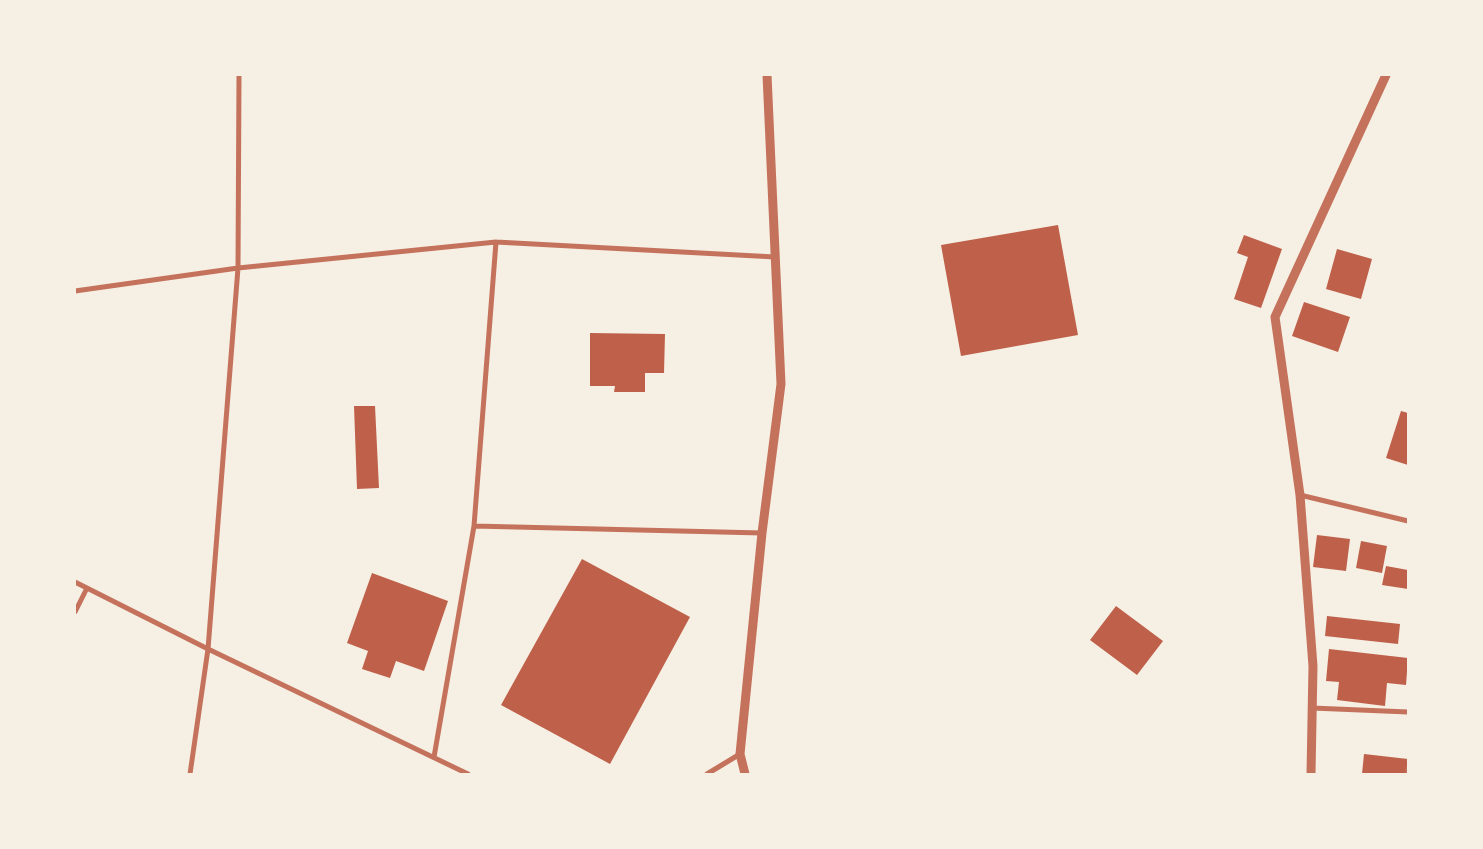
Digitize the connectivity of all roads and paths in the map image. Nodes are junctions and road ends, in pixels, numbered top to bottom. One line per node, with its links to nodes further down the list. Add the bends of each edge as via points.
1 (240, 75): 6 (street)
2 (767, 75): 5 (street)
3 (1386, 75): 8 (street, via 1275,317)
4 (496, 242): 5 (street); 6 (street); 10 (street)
5 (775, 257): 11 (street, via 780,384)
6 (238, 268): 7 (street); 15 (street)
7 (75, 291)
8 (1300, 495): 9 (street); 16 (street, via 1313,666)
9 (1408, 521)
10 (474, 526): 11 (street); 19 (street)
11 (762, 533): 18 (street)
12 (75, 582): 13 (street)
13 (88, 588): 14 (street); 15 (street)
14 (75, 612)
15 (208, 649): 19 (street); 21 (street)
16 (1312, 708): 17 (street); 25 (street)
17 (1408, 712)
18 (740, 754): 23 (street); 24 (street)
19 (434, 757): 22 (street)
20 (1408, 769): 26 (street)
21 (190, 774)
22 (468, 774)
23 (707, 774)
24 (745, 774)
25 (1311, 774)
26 (1408, 774)

